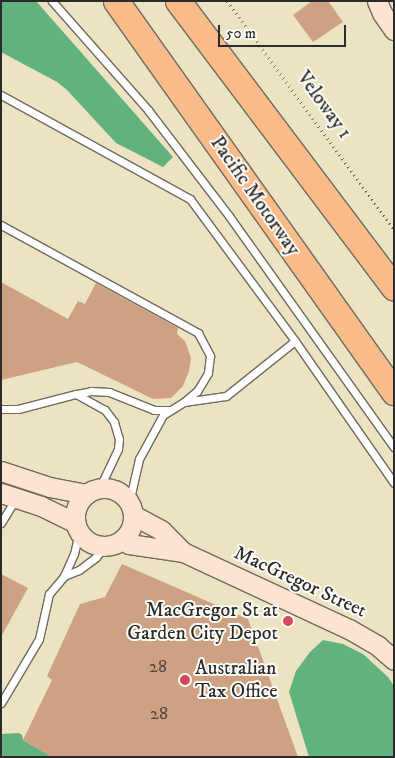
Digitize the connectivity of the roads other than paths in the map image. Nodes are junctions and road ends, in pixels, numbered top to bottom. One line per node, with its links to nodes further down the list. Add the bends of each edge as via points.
1 (52, 1): 15 (lane, via 148,110 229,216)
2 (116, 1): 10 (highway, Pacific Motorway)
3 (178, 1): 8 (highway)
4 (378, 1): 5 (street)
5 (394, 30)
6 (1, 96): 9 (lane, via 190,199)
7 (1, 225): 12 (lane, via 198,333 210,356 208,373 197,391)
8 (394, 288)
9 (295, 341): 12 (lane, via 226,396); 17 (lane)
10 (394, 392)
11 (76, 394): 13 (lane, via 18,409); 14 (lane, via 109,392 154,410); 18 (lane, via 105,410 114,422 118,439 116,457)
12 (184, 402): 14 (lane)
13 (1, 409)
14 (170, 410): 20 (lane, via 163,414 139,459)
15 (394, 446)
16 (1, 471): 18 (street, via 50,487)
17 (394, 483)
18 (92, 491): 20 (street, via 116,491); 22 (street, via 77,506)
19 (9, 495): 21 (lane); 22 (street)
20 (131, 509): 23 (street, via 129,533); 25 (street, MacGregor Street, via 161,530)
21 (1, 523)
22 (77, 527): 24 (street, via 94,546); 26 (lane, via 74,554)
23 (123, 540): 24 (street); 25 (street, MacGregor Street, via 128,544)
24 (104, 547): 26 (lane, via 80,570)
25 (183, 552): 27 (street, MacGregor Street, via 349,629)
26 (64, 576): 28 (lane, via 49,594 39,639)
27 (394, 660)
28 (1, 703)

